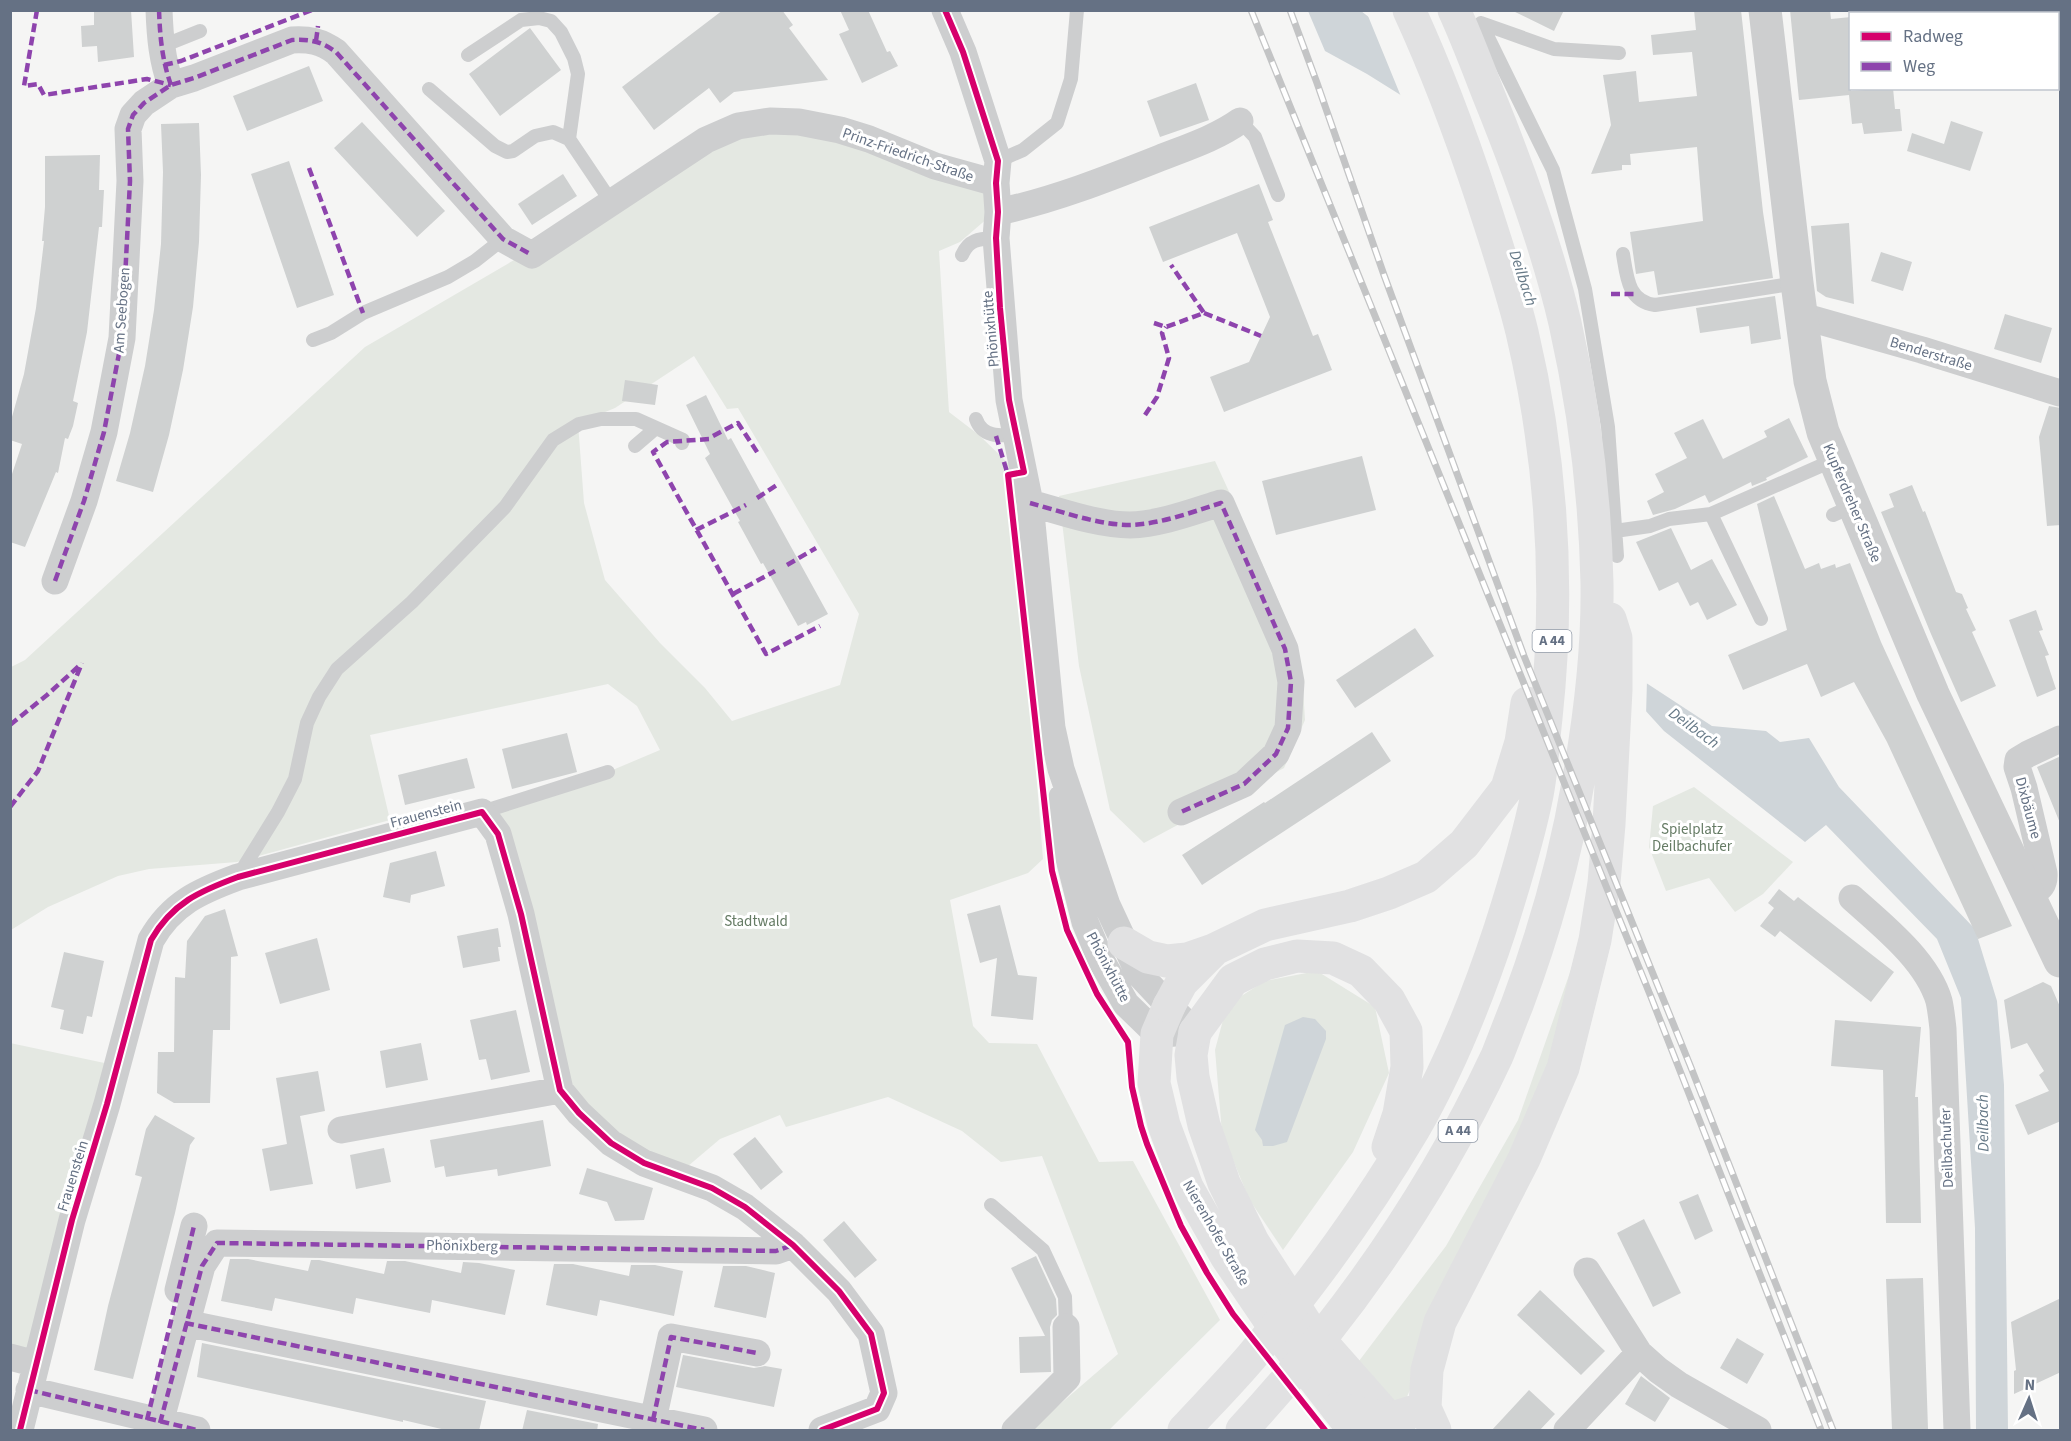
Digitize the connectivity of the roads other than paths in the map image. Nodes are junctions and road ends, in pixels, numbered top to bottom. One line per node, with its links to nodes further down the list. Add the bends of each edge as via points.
1 (159, 10): 8 (street)
2 (945, 10): 15 (street, via 963,52)
3 (1077, 10): 15 (lane, via 1071,79 1057,123)
4 (1409, 10): 44 (main road, via 1468,156 1500,255 1522,331 1549,488 1534,536 1530,682 1521,742)
5 (1454, 10): 39 (main road, A 44, via 1508,143 1543,244 1564,322 1591,490)
6 (1765, 10): 24 (street, Kupferdreher Straße)
7 (200, 31): 8 (lane)
8 (160, 43): 11 (street)
9 (1619, 53): 36 (lane, via 1554,49 1481,23 1553,170 1585,289 1608,427)
10 (468, 55): 14 (lane, via 521,20 551,21 566,41 579,74)
11 (171, 85): 19 (street, Am Seebogen, via 292,40 306,39 326,45); 38 (street, Am Seebogen, via 144,103 133,115 128,129 122,338 104,432)
12 (429, 88): 14 (lane, via 507,152 535,136 553,132)
13 (1240, 121): 16 (lane, via 1254,137); 18 (street, via 1222,133 1107,184)
14 (569, 139): 17 (lane)
15 (997, 172): 17 (street, Prinz-Friedrich-Straße, via 935,166 840,130 771,121 738,126 706,140); 18 (street, Phönixhütte)
16 (1278, 195)
17 (612, 203): 22 (street, Prinz-Friedrich-Straße)
18 (998, 212): 20 (street, Phönixhütte)
19 (503, 238): 22 (street, Am Seebogen); 26 (lane, via 475,261 448,276 363,313)
20 (996, 238): 23 (lane, via 975,241 966,246); 30 (street, Phönixhütte, via 1009,400)
21 (1623, 254): 24 (lane, via 1631,288 1643,304)
22 (532, 255)
23 (962, 255)
24 (1797, 283): 25 (street, Kupferdreher Straße)
25 (1802, 316): 27 (street, Benderstraße); 33 (street, Kupferdreher Straße, via 1810,381)
26 (314, 340)
27 (2061, 393)
28 (976, 419): 30 (lane, via 986,433)
29 (656, 428): 31 (lane); 32 (lane); 47 (lane, via 636,419 601,419 579,424 553,440 498,514 412,602 338,669 307,723 295,779)
30 (1016, 435): 34 (street, Phönixhütte)
31 (682, 442)
32 (635, 446)
33 (1834, 460): 35 (lane); 48 (street, Kupferdreher Straße, via 1843,511)
34 (1030, 503): 42 (street, Phönixhütte, via 1052,728); 46 (street, via 1130,525 1221,503 1285,649 1291,682 1288,728 1276,754 1244,784)
35 (1711, 514): 36 (lane); 40 (lane)
36 (1615, 531): 37 (lane)
37 (1617, 556)
38 (56, 581)
39 (1597, 585): 68 (main road, via 1616,638 1616,690 1609,824 1595,940 1563,1068 1524,1160 1440,1322 1427,1370); 79 (main road, A 44, via 1592,687 1572,819 1545,925 1498,1054 1454,1138 1371,1273)
40 (1761, 620)
41 (2061, 739): 48 (street, Dixbäume, via 2018,760 2045,881)
42 (1061, 769): 50 (street, Phönixhütte); 53 (street, Phönixhütte, via 1064,839 1085,922 1126,1004)
43 (608, 772): 45 (lane, Frauenstein)
44 (1523, 790): 51 (main road, via 1426,877 1350,906 1265,925); 57 (main road, A 44, via 1511,893 1488,966 1416,1125)
45 (482, 812): 47 (street, Frauenstein); 55 (street, Frauenstein, via 498,834 521,914)
46 (1181, 812)
47 (238, 877): 66 (street, Frauenstein, via 177,906 151,940 72,1220)
48 (2029, 896): 52 (street, Kupferdreher Straße)
49 (1852, 898): 82 (street, Deilbachufer, via 1919,965 1938,1000 1943,1029)
50 (1124, 944): 51 (main road, via 1148,957 1167,961); 53 (street, Phönixhütte)
51 (1213, 950): 53 (main road, via 1182,982)
52 (2061, 961)
53 (1163, 1020): 54 (street, Phönixhütte); 70 (main road, Nierenhofer Straße, via 1154,1083 1164,1125 1187,1187 1226,1256 1279,1334)
54 (1195, 1032): 57 (main road, via 1233,980 1264,964 1297,956 1333,958 1361,970 1389,1000 1406,1031 1407,1067 1399,1114); 72 (main road, Nierenhofer Straße, via 1193,1077 1204,1125 1224,1183 1253,1242 1308,1327)
55 (560, 1090): 56 (street); 60 (street, Frauenstein, via 610,1143 644,1163 712,1188 745,1207)
56 (341, 1130)
57 (1370, 1200): 78 (main road, A 44, via 1251,1356)
58 (991, 1205): 63 (lane, via 1043,1250 1065,1297)
59 (194, 1226): 71 (street)
60 (793, 1245): 62 (street, Phönixberg, via 776,1251 217,1243 202,1266); 76 (street, Frauenstein, via 839,1291 871,1334 884,1393 877,1409)
61 (1587, 1271): 65 (street)
62 (185, 1323): 69 (street); 71 (street, Phönixberg)
63 (1066, 1327): 77 (street, via 1067,1378)
64 (757, 1353): 69 (street, via 671,1336)
65 (1639, 1353): 80 (street); 81 (street, via 1679,1385)
66 (23, 1361): 67 (street, Frauenstein)
67 (29, 1390): 71 (street); 73 (street, Frauenstein)
68 (1430, 1419): 72 (main road)
69 (653, 1420): 75 (street)
70 (1346, 1420): 72 (main road)
71 (154, 1421): 74 (street)
72 (1397, 1428)
73 (20, 1431)
74 (197, 1431)
75 (704, 1431)
76 (822, 1431)
77 (1015, 1431)
78 (1184, 1431)
79 (1242, 1431)
80 (1567, 1431)
81 (1758, 1431)
82 (1957, 1431)

